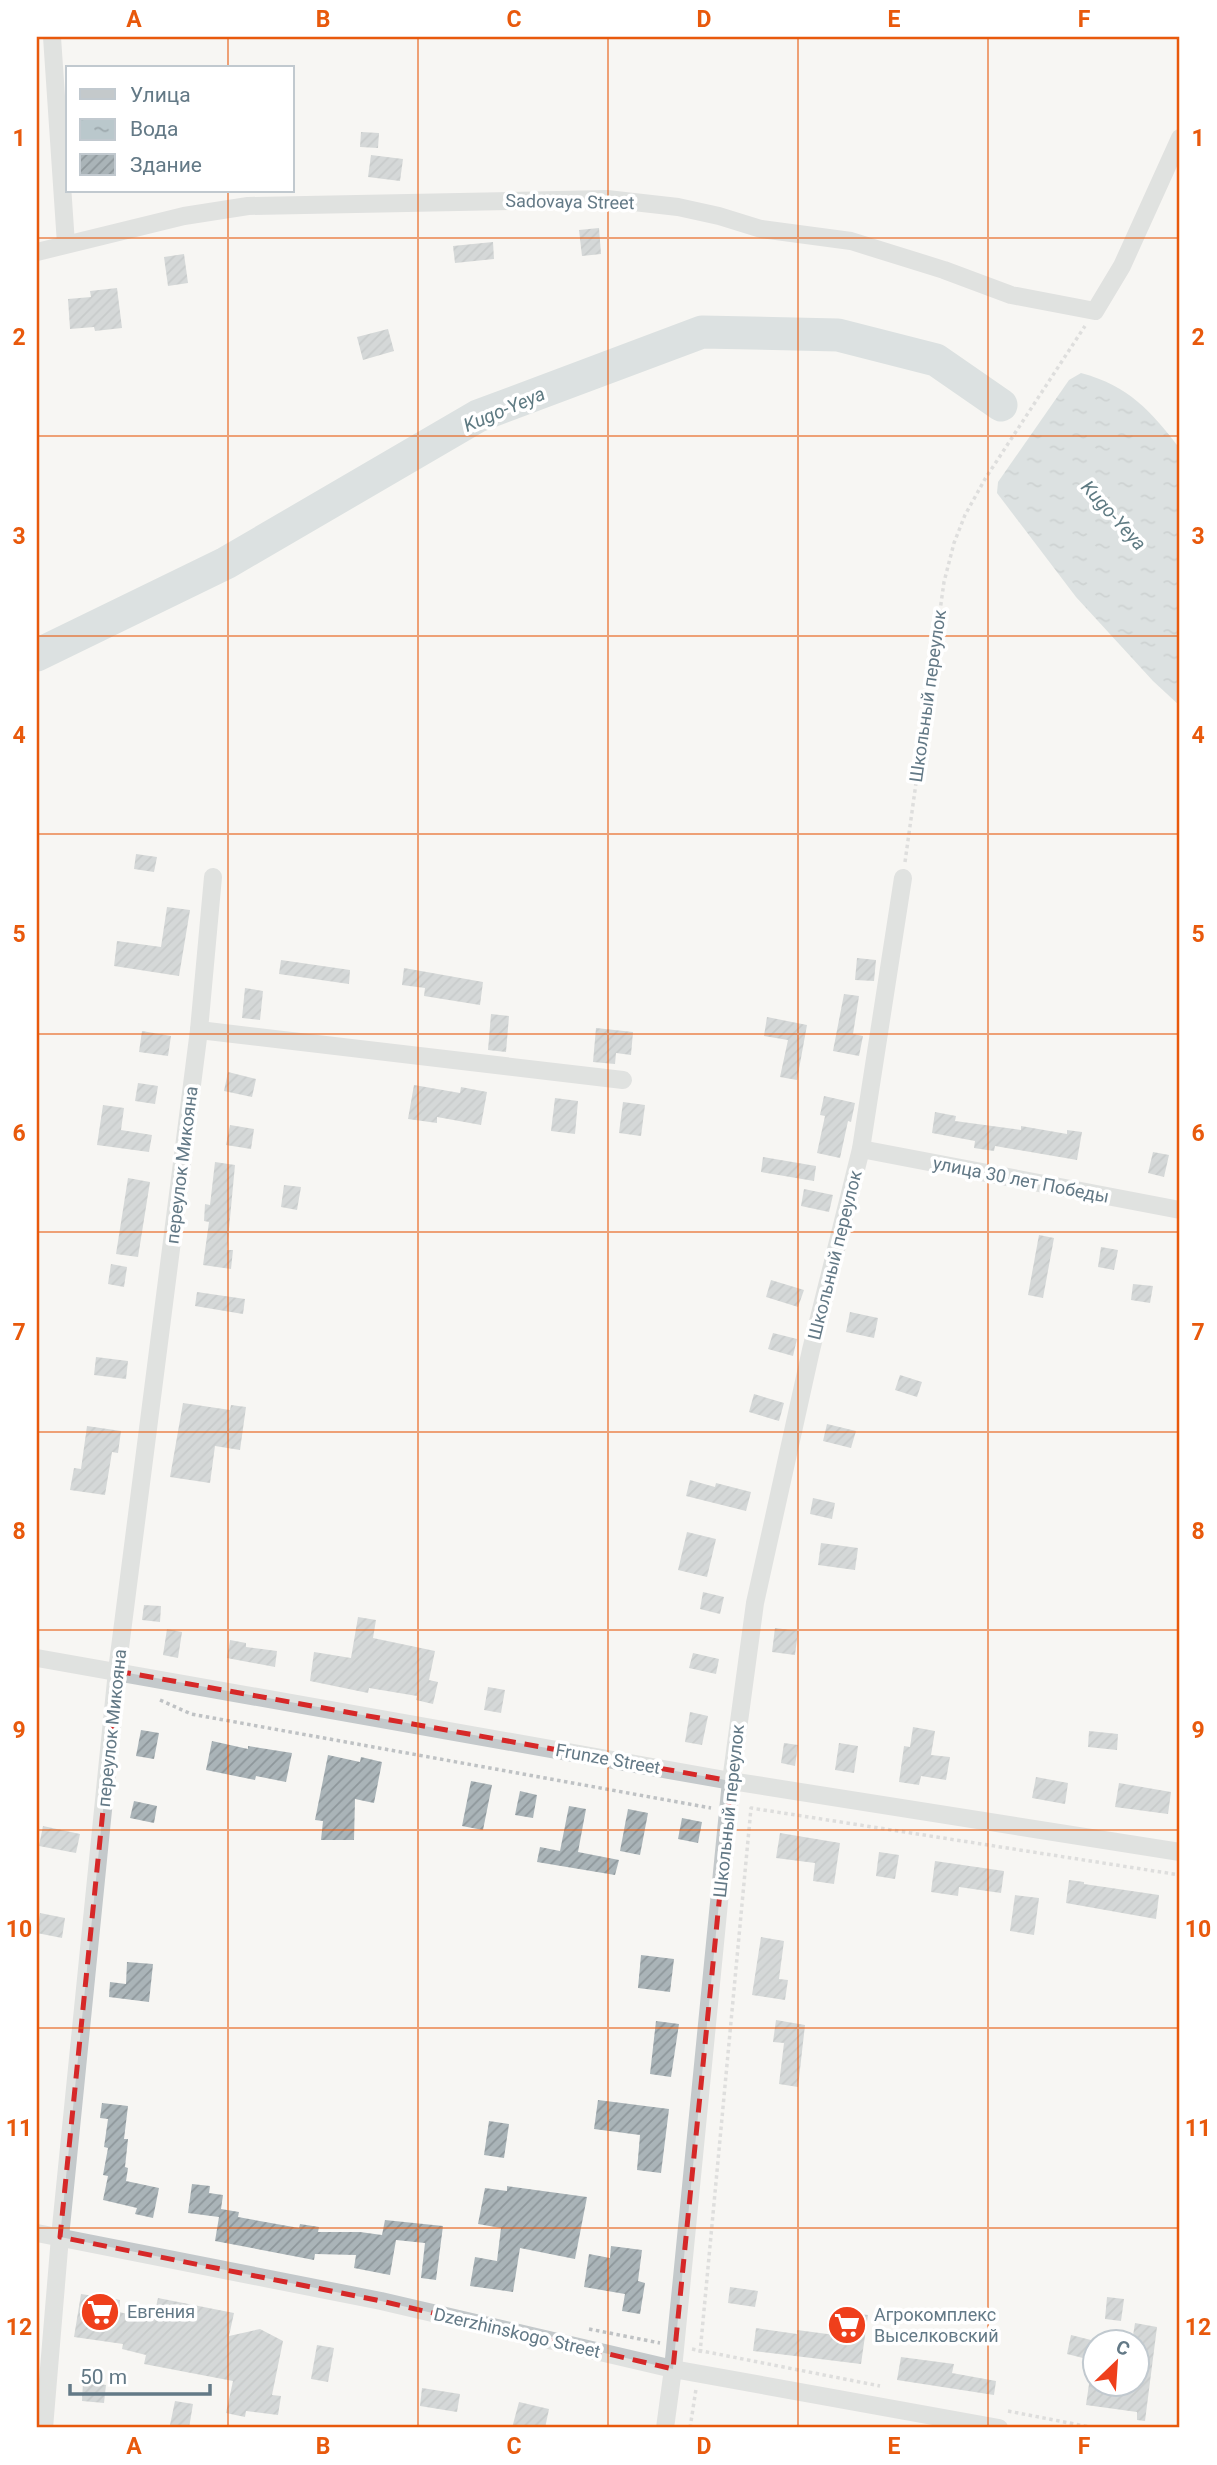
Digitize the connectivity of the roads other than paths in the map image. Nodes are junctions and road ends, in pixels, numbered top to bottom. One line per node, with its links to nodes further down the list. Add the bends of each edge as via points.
1 (52, 37): 3 (street)
2 (1180, 138): 3 (street, Sadovaya Street, via 1139,232 1095,311 1011,295 851,241 761,229 678,207 607,199 248,206)
3 (66, 244): 4 (street, Sadovaya Street)
4 (37, 251)
5 (212, 877): 7 (street, переулок Микояна)
6 (903, 878): 9 (street, Школьный переулок)
7 (199, 1030): 8 (street); 12 (street, переулок Микояна)
8 (622, 1080)
9 (861, 1149): 10 (street, улица 30 лет Победы); 13 (street, Школьный переулок, via 755,1603)
10 (1180, 1210)
11 (37, 1658): 12 (street, Frunze Street)
12 (117, 1671): 13 (street, Frunze Street); 16 (street, переулок Микояна)
13 (731, 1781): 14 (street, Frunze Street); 17 (street, Школьный переулок)
14 (1180, 1852)
15 (37, 2232): 16 (street, Dzerzhinskogo Street)
16 (60, 2237): 17 (street, Dzerzhinskogo Street, via 381,2301); 18 (street, переулок Микояна)
17 (673, 2369): 19 (street, Школьный переулок); 20 (street, Dzerzhinskogo Street)
18 (44, 2428)
19 (665, 2428)
20 (999, 2428)

